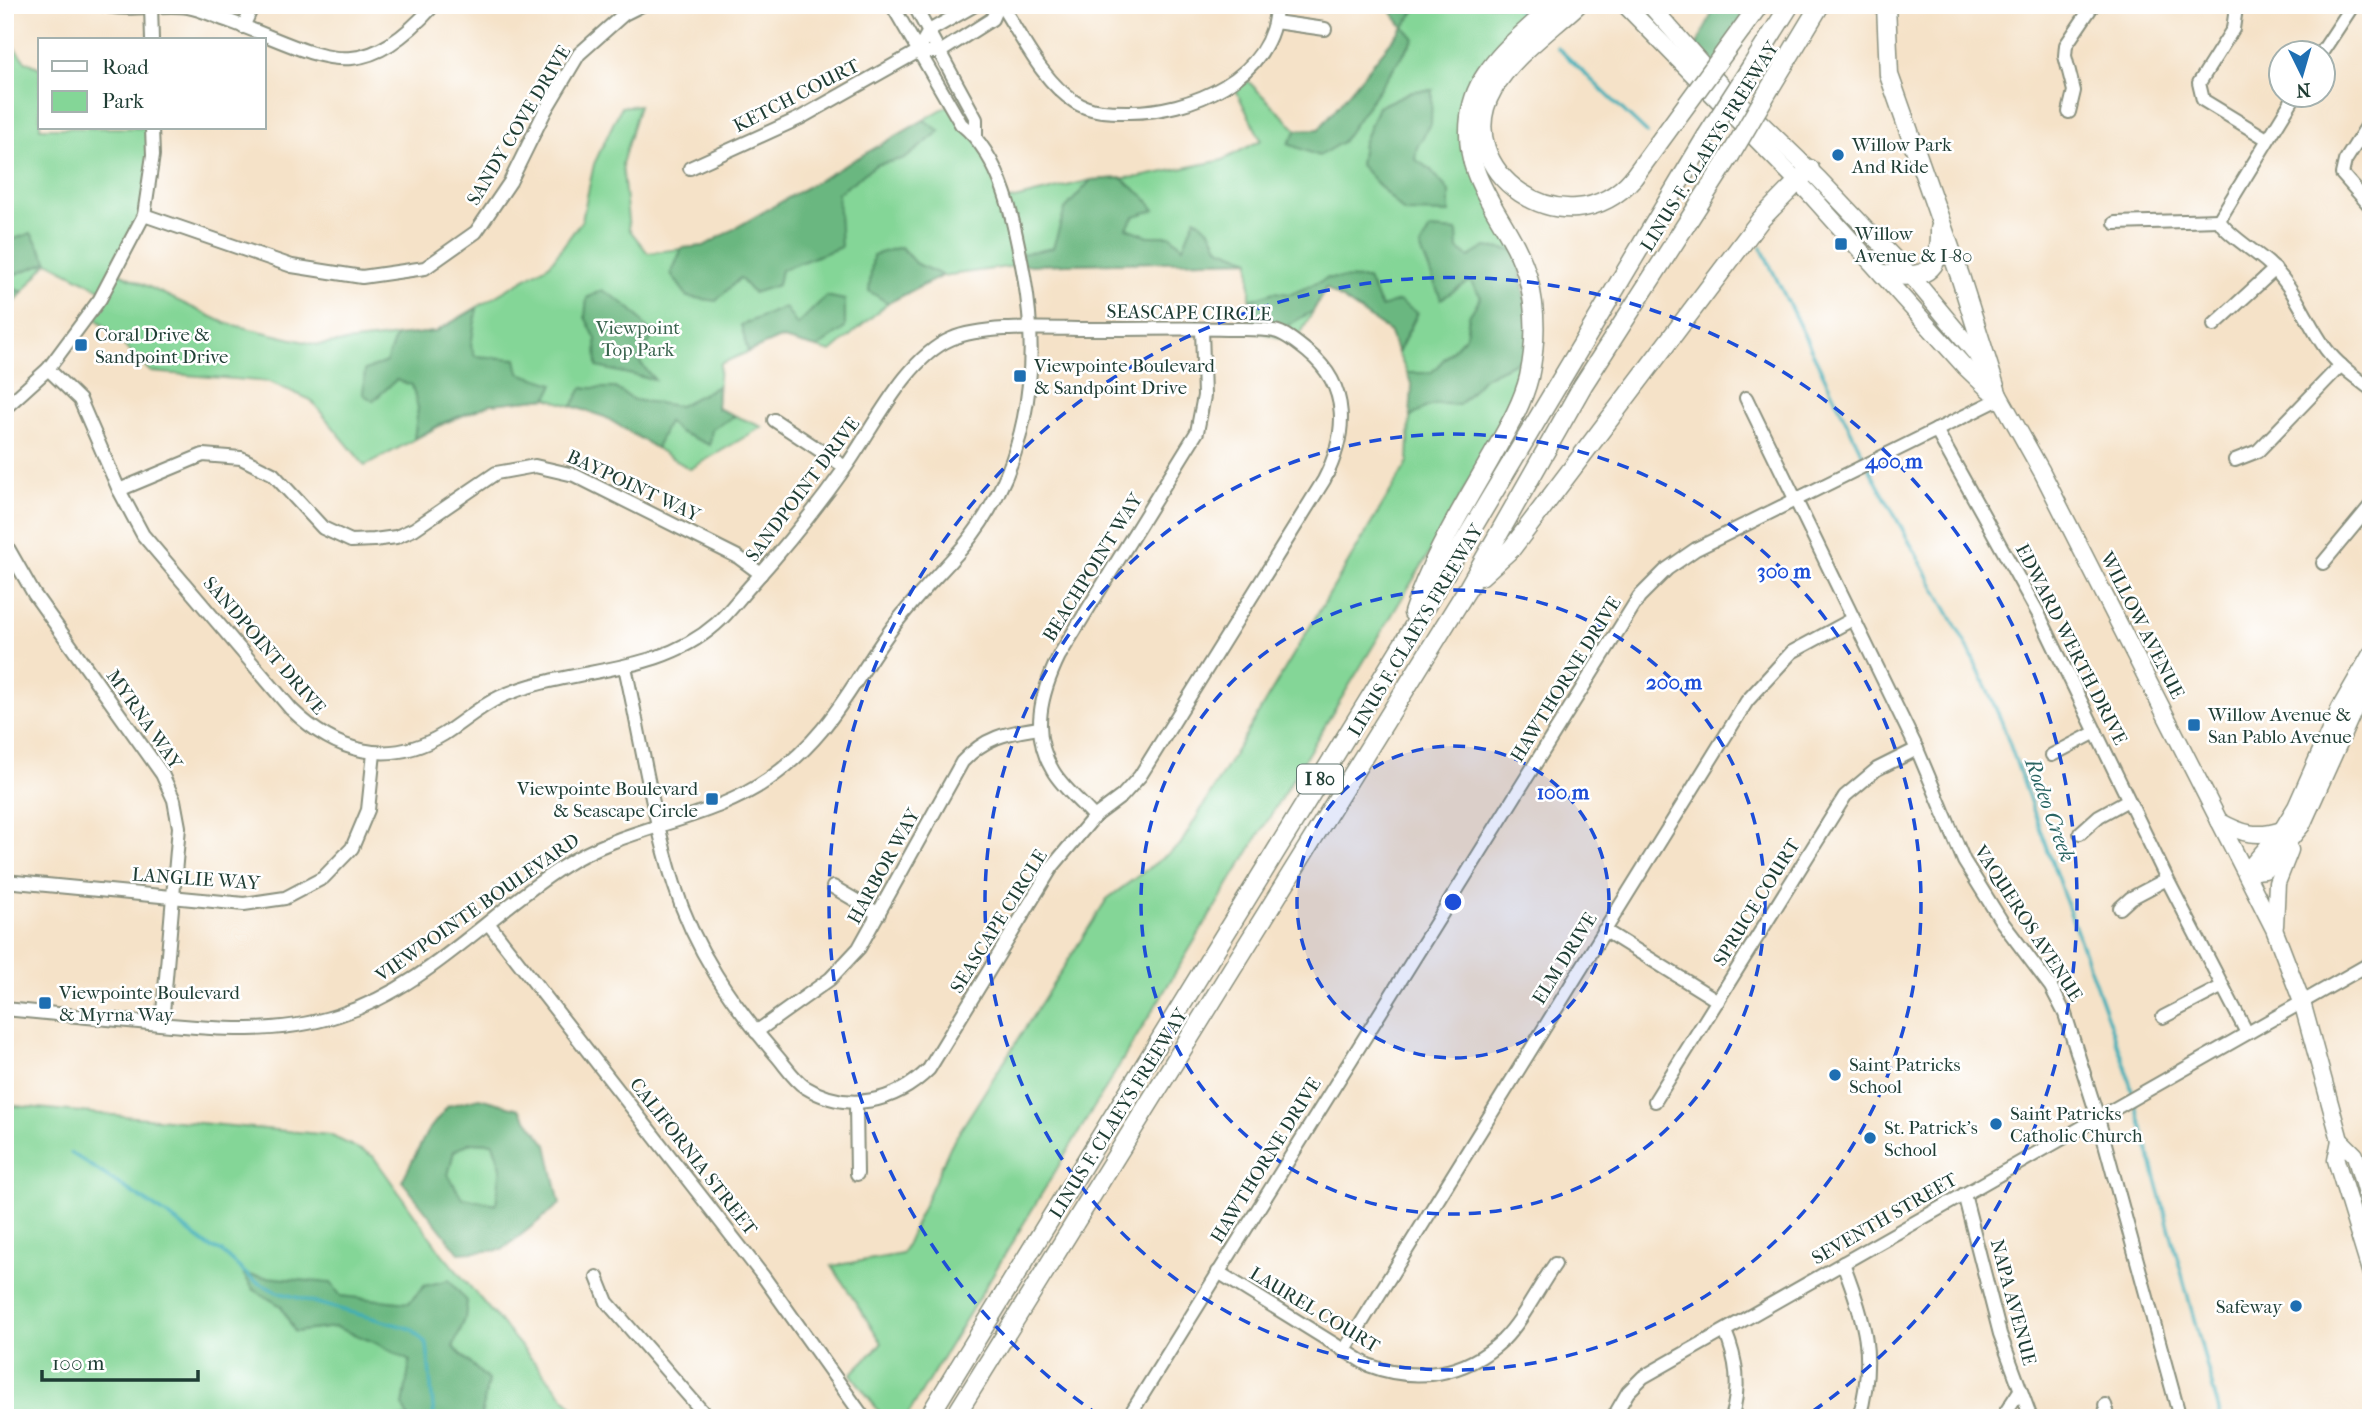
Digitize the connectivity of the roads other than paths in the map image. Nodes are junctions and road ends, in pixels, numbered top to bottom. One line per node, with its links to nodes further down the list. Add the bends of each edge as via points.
1 (102, 5): 21 (street)
2 (253, 5): 23 (street)
3 (434, 5): 23 (street, via 388,49 358,58 325,58)
4 (642, 5): 39 (street, SANDY COVE DRIVE, via 624,14 579,54 510,182 476,233 425,268 362,276 292,266)
5 (892, 5): 28 (street, VIEWPOINTE BOULEVARD)
6 (914, 5): 25 (street, VIEWPOINTE BOULEVARD)
7 (975, 5): 25 (street)
8 (999, 5): 22 (street, via 1053,84 1077,104 1106,112 1166,111 1198,100 1242,75 1264,48); 29 (street, via 992,19)
9 (1276, 5): 22 (street)
10 (1553, 5): 67 (highway, via 1489,69 1471,108 1468,132 1478,181 1528,277 1535,340 1528,380 1513,418 1426,574)
11 (1577, 5): 14 (highway, bridge, via 1508,69 1492,91 1484,131 1487,151 1498,171 1512,187 1546,206 1583,208 1622,191)
12 (1625, 5): 37 (main road, WILLOW AVENUE)
13 (1650, 5): 37 (main road, WILLOW AVENUE)
14 (1759, 5)
15 (1790, 5): 67 (highway, LINUS F. CLAEYS FREEWAY / I 80, bridge)
16 (1820, 5): 65 (highway, LINUS F. CLAEYS FREEWAY / I 80, bridge, via 1730,156 1583,385)
17 (1886, 5): 40 (highway, via 1889,75)
18 (2093, 5): 31 (street, via 2066,45 2074,91)
19 (2232, 5): 35 (street, via 2236,8 2233,29 2199,83 2199,92 2203,100)
20 (2353, 5): 27 (street)
21 (151, 6): 23 (street, via 189,7); 26 (street)
22 (1275, 22): 24 (street)
23 (243, 27)
24 (1325, 29)
25 (929, 31): 28 (street); 29 (street, VIEWPOINTE BOULEVARD)
26 (152, 38)
27 (2331, 38)
28 (918, 52): 29 (street); 34 (street, VIEWPOINTE BOULEVARD, via 961,124); 36 (street, KETCH COURT, via 800,118)
29 (940, 52): 34 (street, VIEWPOINTE BOULEVARD, via 976,119)
30 (2287, 108): 35 (street)
31 (2069, 112)
32 (2371, 120): 38 (street, via 2345,161 2342,174)
33 (152, 130): 39 (street)
34 (976, 136): 48 (street, VIEWPOINTE BOULEVARD, via 996,173 1014,230)
35 (2267, 139): 41 (street)
36 (690, 168)
37 (1804, 175): 44 (main road, WILLOW AVENUE); 45 (main road, WILLOW AVENUE); 65 (highway, via 1761,219 1511,548)
38 (2371, 207)
39 (144, 215): 50 (street, via 100,299)
40 (1939, 219): 45 (highway, via 1940,251 1931,268); 53 (highway)
41 (2219, 220): 42 (street); 43 (street)
42 (2115, 223)
43 (2275, 269): 46 (street); 49 (street)
44 (1884, 274): 45 (highway); 53 (main road, WILLOW AVENUE)
45 (1913, 278): 53 (main road, WILLOW AVENUE, via 1976,354)
46 (2214, 325)
47 (1202, 329): 48 (street, SEASCAPE CIRCLE); 71 (street, BEACHPOINT WAY, via 1204,396 1197,432 1059,656 1043,693); 77 (street, SEASCAPE CIRCLE, via 1277,331 1313,356 1337,390 1343,418 1338,454 1140,776)
48 (1032, 330): 58 (street, SANDPOINT DRIVE, via 970,333 931,350 915,365); 79 (street, VIEWPOINTE BOULEVARD, via 1025,423 1011,465 964,545 892,628 841,710 768,780 715,807)
49 (2341, 365): 51 (street); 57 (street, via 2258,451)
50 (48, 369): 54 (street); 59 (street, SANDPOINT DRIVE, via 80,400)
51 (2371, 389)
52 (1746, 398): 60 (street, VAQUEROS AVENUE)
53 (1999, 399): 56 (street, HAWTHORNE DRIVE); 78 (main road, WILLOW AVENUE, via 2042,472)
54 (5, 408)
55 (774, 420): 58 (street)
56 (1936, 430): 60 (street, HAWTHORNE DRIVE); 72 (street, EDWARD WERTH DRIVE, via 2039,615)
57 (2235, 460)
58 (845, 467): 64 (street, SANDPOINT DRIVE)
59 (119, 491): 64 (street, BAYPOINT WAY, via 203,456 242,458 273,474 323,528 351,541 374,540 414,529 496,473 535,466 574,475 738,557); 74 (street, SANDPOINT DRIVE, via 143,535 291,709 313,730 342,746)
60 (1796, 500): 66 (street, VAQUEROS AVENUE); 111 (street, HAWTHORNE DRIVE, via 1696,549 1639,597)
61 (2368, 513): 63 (street)
62 (7, 551): 87 (street, MYRNA WAY, via 162,775 174,800 179,827)
63 (2323, 563)
64 (761, 574): 69 (street, SANDPOINT DRIVE, via 717,623 690,644)
65 (1468, 587): 120 (highway, LINUS F. CLAEYS FREEWAY / I 80)
66 (1853, 619): 73 (street, VAQUEROS AVENUE); 92 (street, ELM DRIVE, via 1792,652 1746,701)
67 (1402, 644): 119 (highway, LINUS F. CLAEYS FREEWAY / I 80)
68 (2371, 654): 81 (main road)
69 (625, 667): 74 (street, SANDPOINT DRIVE, via 503,695 426,743); 79 (street)
70 (2371, 673): 80 (main road)
71 (1039, 728): 77 (street, BEACHPOINT WAY, via 1054,772); 89 (street, HARBOR WAY, via 986,740 962,762)
72 (2096, 732): 75 (street); 76 (street, EDWARD WERTH DRIVE)
73 (1917, 749): 95 (street, SPRUCE COURT, via 1877,769 1846,796); 104 (street, VAQUEROS AVENUE, via 1977,885 2031,957 2065,1014)
74 (374, 753): 87 (street, LANGLIE WAY, via 366,820 345,856 323,878 295,894 265,902)
75 (2052, 755)
76 (2128, 800): 82 (street, via 2099,816); 84 (street, EDWARD WERTH DRIVE)
77 (1094, 817): 103 (street, SEASCAPE CIRCLE, via 1052,866 929,1069 901,1092)
78 (2219, 821): 81 (main road, via 2247,834); 83 (main road, WILLOW AVENUE)
79 (660, 825): 90 (street, VIEWPOINTE BOULEVARD, via 570,862); 100 (street, via 673,883 695,941)
80 (2302, 825): 83 (main road, via 2265,870); 91 (main road, via 2277,883)
81 (2282, 830): 83 (main road)
82 (2080, 834)
83 (2246, 872): 91 (main road, WILLOW AVENUE)
84 (2166, 879): 88 (street); 94 (street, EDWARD WERTH DRIVE)
85 (5, 881): 87 (street, LANGLIE WAY)
86 (833, 887): 89 (street)
87 (174, 897): 99 (street, MYRNA WAY)
88 (2120, 908)
89 (879, 914): 100 (street, HARBOR WAY, via 845,966)
90 (488, 923): 99 (street, VIEWPOINTE BOULEVARD, via 407,983 334,1017 254,1030); 117 (street, CALIFORNIA STREET, via 763,1276)
91 (2274, 929): 96 (main road, WILLOW AVENUE)
92 (1604, 930): 95 (street); 115 (street, ELM DRIVE)
93 (2371, 963): 96 (street, SEVENTH STREET)
94 (2221, 987): 98 (street); 101 (street, EDWARD WERTH DRIVE)
95 (1718, 1001): 102 (street, SPRUCE COURT)
96 (2302, 1002): 101 (street, SEVENTH STREET); 105 (main road, WILLOW AVENUE)
97 (5, 1009): 99 (street, VIEWPOINTE BOULEVARD)
98 (2163, 1017)
99 (162, 1024)
100 (756, 1032): 103 (street, via 803,1086)
101 (2247, 1033): 104 (street, SEVENTH STREET)
102 (1655, 1101)
103 (856, 1104): 106 (street)
104 (2098, 1118): 107 (street, SEVENTH STREET); 127 (street, VAQUEROS AVENUE)
105 (2340, 1140): 108 (main road, via 2355,1155); 112 (main road, via 2336,1160)
106 (857, 1174)
107 (1964, 1194): 109 (street, SEVENTH STREET); 116 (street, NAPA AVENUE)
108 (2371, 1212)
109 (1843, 1263): 114 (street, SEVENTH STREET); 124 (street, via 1864,1318 1868,1387)
110 (1555, 1264): 115 (street, LAUREL COURT, via 1504,1339 1455,1370 1424,1376 1392,1374)
111 (1218, 1272): 115 (street, LAUREL COURT); 121 (street, HAWTHORNE DRIVE)
112 (2371, 1274)
113 (597, 1277): 118 (street, via 607,1302)
114 (1724, 1331): 122 (street, SEVENTH STREET, via 1643,1377); 123 (street, via 1734,1354 1738,1382)
115 (1344, 1351)
116 (2019, 1392): 125 (street); 126 (street, NAPA AVENUE)
117 (858, 1415)
118 (708, 1418)
119 (928, 1418)
120 (954, 1418)
121 (1128, 1418)
122 (1613, 1418)
123 (1731, 1418)
124 (1859, 1418)
125 (2002, 1418)
126 (2031, 1418)
127 (2180, 1418)

